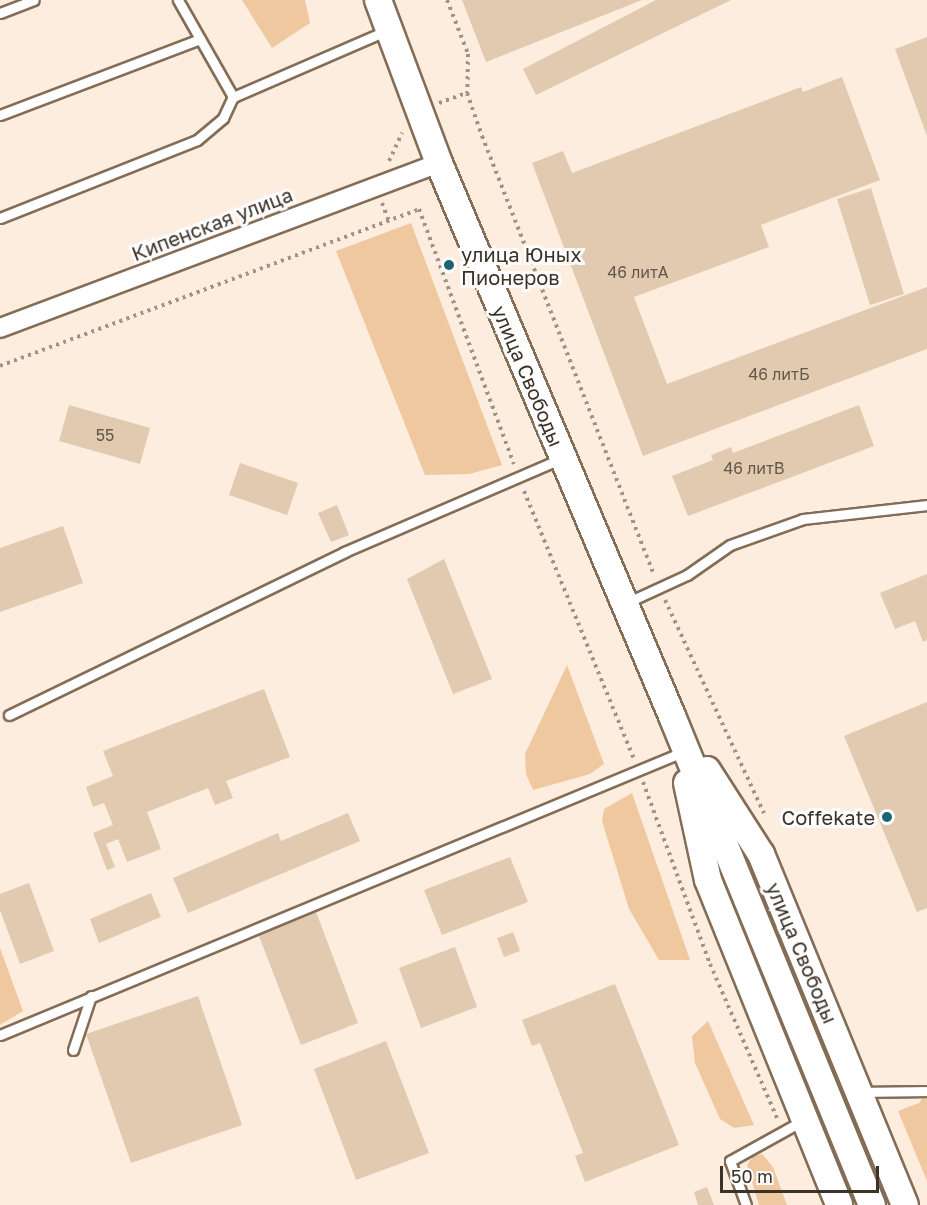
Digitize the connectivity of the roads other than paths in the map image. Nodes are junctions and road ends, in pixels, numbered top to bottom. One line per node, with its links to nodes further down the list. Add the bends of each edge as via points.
1 (33, 0): 4 (lane)
2 (178, 0): 6 (lane)
3 (378, 0): 5 (main road, улица Свободы)
4 (0, 13)
5 (389, 30): 7 (lane); 9 (main road, улица Свободы)
6 (200, 39): 7 (lane); 8 (lane)
7 (233, 97): 10 (lane, via 223,118 197,140)
8 (0, 116)
9 (439, 163): 11 (street, Кипенская улица); 12 (main road, улица Свободы)
10 (0, 218)
11 (0, 328)
12 (563, 458): 14 (main road, улица Свободы); 15 (lane, via 344,552)
13 (927, 505): 14 (lane, via 803,519 730,545 660,590)
14 (624, 604): 16 (main road, улица Свободы)
15 (9, 716)
16 (672, 716): 17 (main road, улица Свободы); 22 (main road, улица Свободы, via 761,854); 26 (main road, улица Свободы)
17 (680, 753): 18 (lane); 23 (main road, улица Свободы, via 708,880)
18 (91, 996): 19 (lane); 20 (lane)
19 (0, 1035)
20 (73, 1050)
21 (927, 1090): 22 (lane)
22 (860, 1092): 27 (main road, улица Свободы)
23 (793, 1126): 24 (lane, via 730,1161); 25 (main road, улица Свободы)
24 (746, 1205)
25 (839, 1205)
26 (872, 1205)
27 (905, 1205)

